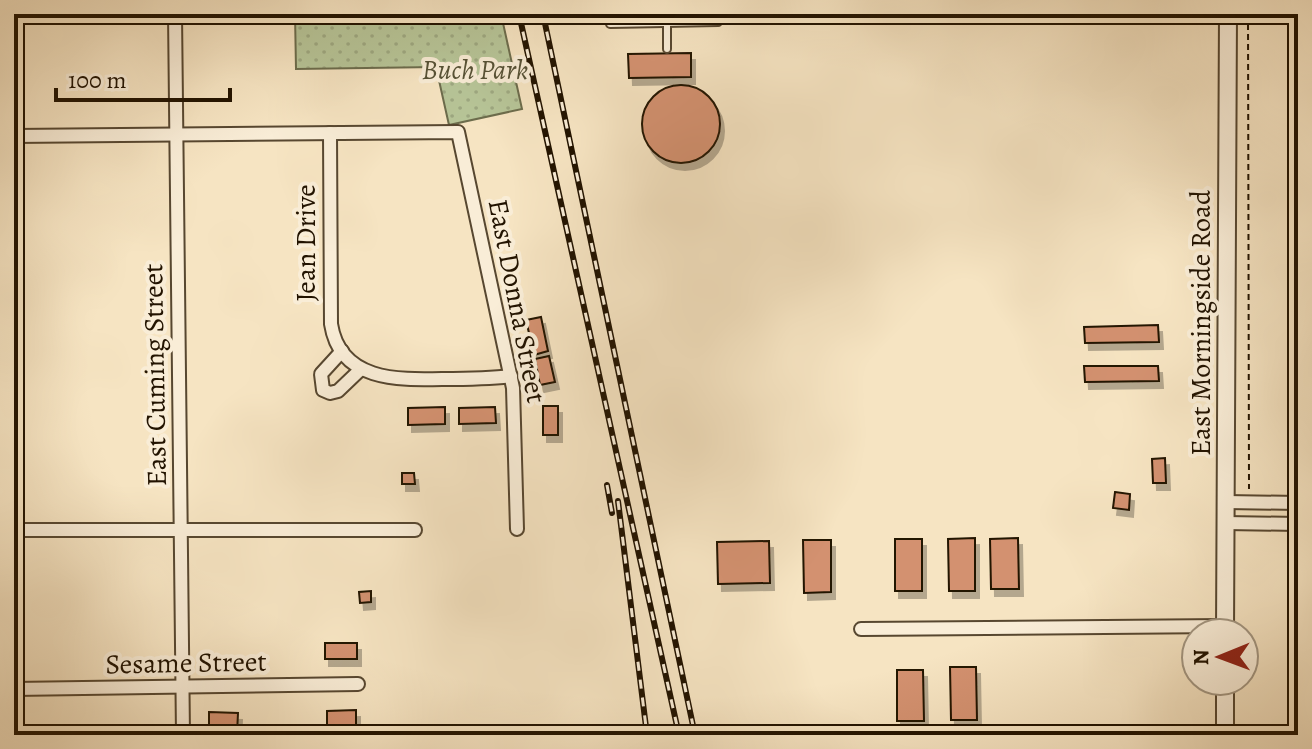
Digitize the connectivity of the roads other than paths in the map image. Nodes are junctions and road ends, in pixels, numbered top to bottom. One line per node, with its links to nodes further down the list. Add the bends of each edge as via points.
1 (175, 14): 9 (street, East Cuming Street)
2 (667, 14): 5 (lane)
3 (1228, 14): 14 (street, East Morningside Road)
4 (718, 22): 5 (lane)
5 (667, 23): 6 (lane); 7 (lane)
6 (610, 24)
7 (667, 49)
8 (330, 133): 9 (street); 11 (street, Jean Drive, via 331,324); 13 (street, East Donna Street, via 458,132)
9 (176, 135): 10 (street); 18 (street, East Cuming Street)
10 (14, 136)
11 (342, 351): 12 (street); 12 (street, via 321,374 323,390 338,391)
12 (361, 369): 13 (street, via 396,379)
13 (511, 376): 19 (street, East Donna Street)
14 (1226, 502): 15 (street); 16 (street, East Morningside Road)
15 (1298, 503)
16 (1226, 523): 17 (street); 22 (street, East Morningside Road)
17 (1298, 524)
18 (180, 527): 20 (street); 21 (street); 26 (street, East Cuming Street)
19 (517, 529)
20 (14, 530)
21 (415, 530)
22 (1225, 617)
23 (861, 629): 24 (street)
24 (1180, 630)
25 (358, 684): 26 (street, Sesame Street)
26 (183, 687): 27 (street, Sesame Street); 29 (street, East Cuming Street)
27 (14, 689)
28 (1225, 697): 30 (street)
29 (183, 735)
30 (1225, 735)

